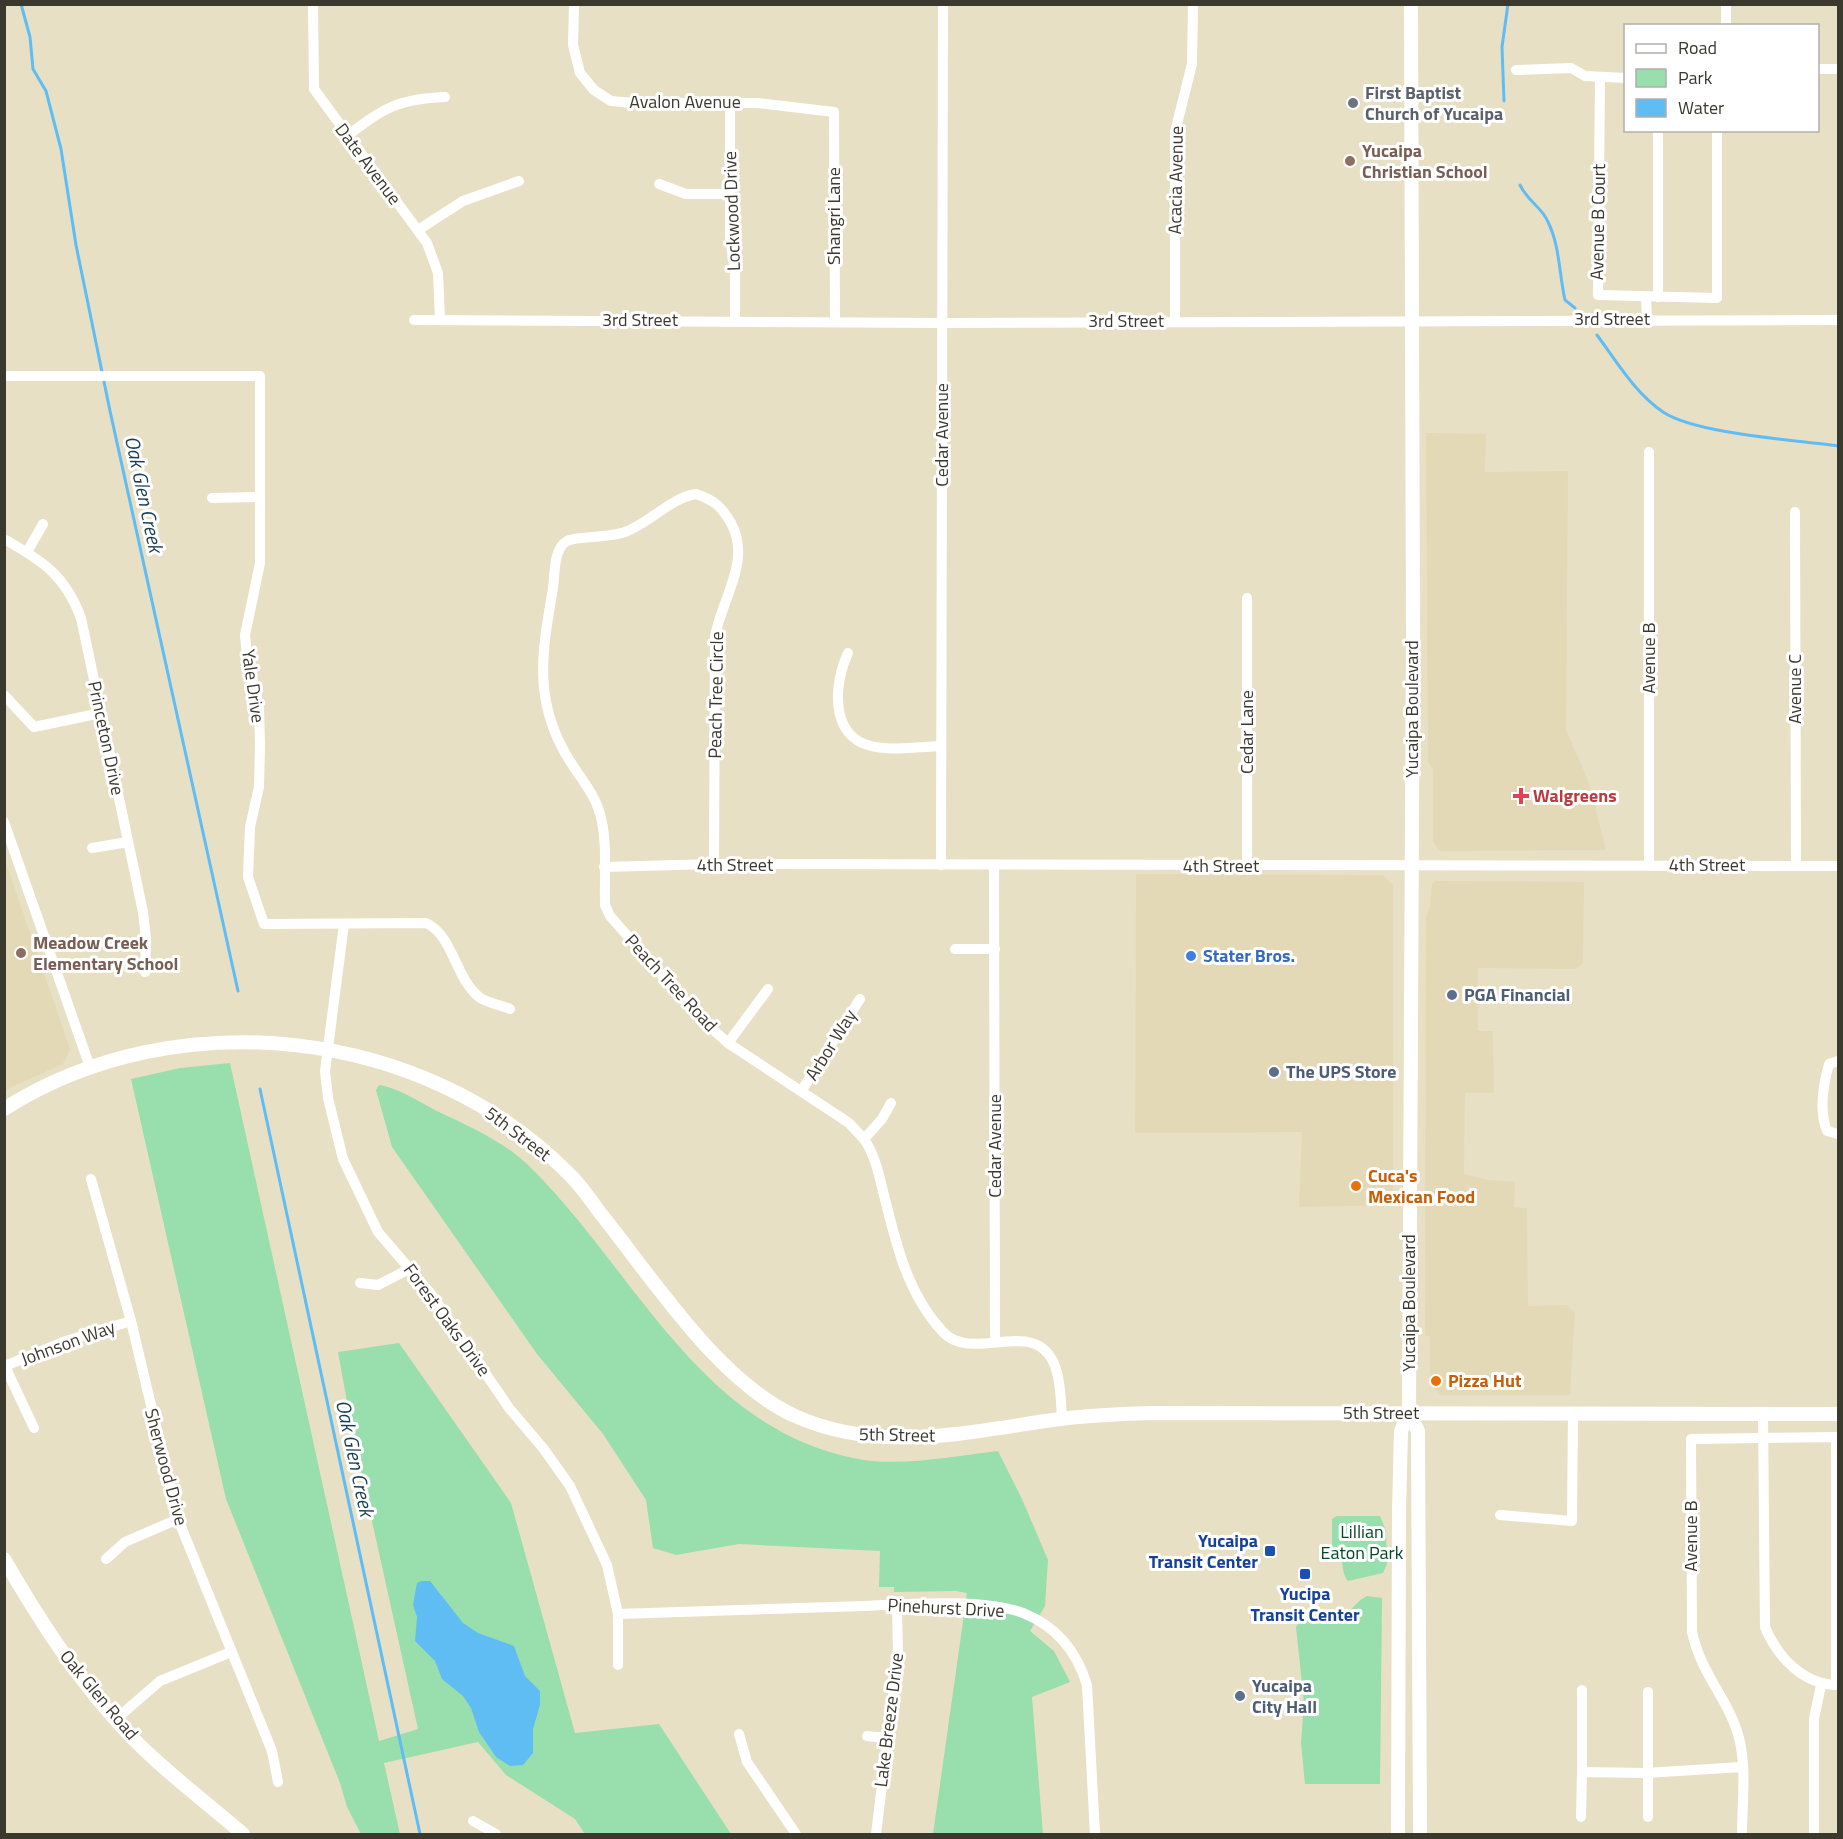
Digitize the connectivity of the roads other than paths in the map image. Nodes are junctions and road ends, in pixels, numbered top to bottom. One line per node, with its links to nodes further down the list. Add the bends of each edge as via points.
1 (313, 4): 18 (street, Date Avenue, via 314,89)
2 (574, 4): 14 (street, Avalon Avenue, via 573,45 580,73 594,90 611,101)
3 (943, 4): 33 (street, Cedar Avenue)
4 (1193, 4): 32 (street, Acacia Avenue, via 1192,64 1175,132)
5 (1411, 4): 27 (main road, Yucaipa Boulevard)
6 (1726, 4): 7 (street)
7 (1726, 24)
8 (1819, 69): 9 (street)
9 (1839, 69)
10 (1516, 70): 11 (street, via 1571,68)
11 (1600, 78): 12 (street); 23 (street, Avenue B Court, via 1598,295)
12 (1624, 78)
13 (445, 97): 18 (street, via 399,102)
14 (730, 102): 15 (street, Avalon Avenue); 21 (street, Lockwood Drive)
15 (834, 112): 31 (street, Shangri Lane)
16 (1658, 132): 24 (street)
17 (1717, 132): 24 (street, Avenue B Court, via 1717,298)
18 (347, 136): 22 (street, Date Avenue)
19 (519, 181): 22 (street, via 463,201)
20 (659, 184): 21 (street, via 686,194)
21 (730, 194): 30 (street, Lockwood Drive)
22 (418, 230): 25 (street, Date Avenue, via 438,273)
23 (1646, 297): 24 (street, Avenue B Court); 28 (street)
24 (1658, 297)
25 (440, 319): 26 (street, 3rd Street); 30 (street, 3rd Street)
26 (414, 320)
27 (1411, 320): 28 (street, 3rd Street); 32 (street, 3rd Street); 51 (main road, Yucaipa Boulevard)
28 (1647, 320): 29 (street, 3rd Street)
29 (1839, 320)
30 (735, 321): 31 (street, 3rd Street)
31 (834, 321): 33 (street, 3rd Street)
32 (1175, 321): 33 (street, 3rd Street)
33 (942, 323): 46 (street, Cedar Avenue)
34 (4, 376): 36 (street, Yale Drive, via 260,376)
35 (1648, 452): 52 (street, Avenue B)
36 (260, 497): 37 (street); 59 (street, Yale Drive, via 260,563 245,635 259,706 260,746 248,876 264,924)
37 (212, 498)
38 (1795, 512): 53 (street, Avenue C)
39 (43, 524): 41 (street)
40 (4, 539): 41 (street, Princeton Drive)
41 (27, 552): 45 (street, Princeton Drive, via 57,574 73,595)
42 (1248, 598): 56 (street, Cedar Lane)
43 (848, 653): 46 (street, via 840,670 837,693 840,717 848,732 871,746)
44 (4, 695): 45 (street, via 34,728)
45 (101, 713): 48 (street, Princeton Drive)
46 (940, 746): 54 (street, Cedar Avenue)
47 (4, 822): 69 (street)
48 (128, 842): 49 (street); 62 (street, Princeton Drive, via 147,939)
49 (92, 848)
50 (714, 864): 54 (street, 4th Street); 58 (street, 4th Street); 58 (street, Peach Tree Circle, via 715,637 739,553 734,528 720,506 696,494 676,501 625,532 565,542 558,554 542,652 542,689 556,736 600,812)
51 (1412, 864): 52 (street, 4th Street); 56 (street, 4th Street); 81 (main road, Yucaipa Boulevard)
52 (1649, 865): 53 (street, 4th Street)
53 (1796, 865): 57 (street, 4th Street)
54 (941, 866): 55 (street, 4th Street)
55 (994, 866): 56 (street, 4th Street); 61 (street, Cedar Avenue)
56 (1248, 866)
57 (1839, 866)
58 (604, 867): 66 (street, Peach Tree Road, via 605,905 610,916 698,1016)
59 (344, 924): 65 (street, Yale Drive, via 426,923 437,927 463,977 480,998); 67 (street, Forest Oaks Drive)
60 (955, 949): 61 (street)
61 (994, 949): 79 (street, Cedar Avenue)
62 (146, 972)
63 (768, 989): 66 (street)
64 (860, 999): 70 (street, Arbor Way)
65 (510, 1008)
66 (728, 1043): 70 (street, Peach Tree Road)
67 (326, 1049): 69 (main road, 5th Street, via 295,1044 220,1043 151,1052); 76 (street, Forest Oaks Drive, via 326,1085 343,1159 378,1232); 85 (main road, 5th Street, via 406,1070 449,1088 487,1108 527,1138 569,1174 716,1357 747,1386 795,1416 848,1434 895,1439 948,1436)
68 (1839, 1061): 73 (street, via 1829,1064 1824,1082 1823,1121 1827,1131)
69 (90, 1067): 72 (main road, 5th Street)
70 (802, 1090): 74 (street, Peach Tree Road, via 849,1123)
71 (891, 1103): 74 (street)
72 (4, 1109)
73 (1839, 1134)
74 (864, 1139): 79 (street, Peach Tree Road, via 874,1157 905,1272 940,1329 965,1345)
75 (91, 1179): 78 (street, Sherwood Drive)
76 (411, 1268): 77 (street, via 378,1285); 93 (street, Forest Oaks Drive, via 509,1408 570,1486 607,1564)
77 (360, 1283)
78 (131, 1322): 80 (street, Johnson Way, via 66,1341); 89 (street, Sherwood Drive)
79 (995, 1342): 85 (street, Peach Tree Road, via 1028,1342 1050,1358 1059,1378)
80 (5, 1365): 86 (street)
81 (1409, 1413): 82 (main road, 5th Street); 85 (main road, 5th Street, via 1152,1413); 116 (main road, Yucaipa Boulevard, via 1401,1431); 117 (main road, Yucaipa Boulevard, via 1418,1431)
82 (1573, 1413): 83 (main road, 5th Street); 88 (street, via 1572,1521)
83 (1763, 1413): 84 (main road, 5th Street); 87 (street)
84 (1839, 1414)
85 (1062, 1419)
86 (34, 1428)
87 (1762, 1437): 96 (street, via 1765,1628 1780,1655); 97 (street, via 1836,1437); 104 (street, Avenue B, via 1691,1439 1692,1632 1697,1657 1737,1728)
88 (1500, 1515)
89 (178, 1519): 90 (street, via 125,1542); 94 (street, Sherwood Drive)
90 (106, 1559)
91 (4, 1560): 100 (main road, Oak Glen Road, via 62,1652)
92 (897, 1605): 93 (street, Pinehurst Drive); 103 (street, Lake Breeze Drive, via 898,1656); 115 (street, Pinehurst Drive, via 984,1606 1021,1613 1064,1640 1080,1662 1087,1685)
93 (618, 1614): 95 (street, Forest Oaks Drive)
94 (231, 1652): 100 (street, via 160,1681); 107 (street, Sherwood Drive, via 272,1750)
95 (618, 1665)
96 (1821, 1685): 97 (street); 119 (street, via 1814,1719)
97 (1837, 1685)
98 (1582, 1690): 105 (street)
99 (1648, 1692): 106 (street)
100 (115, 1720): 111 (main road, Oak Glen Road)
101 (739, 1734): 113 (street, via 747,1762)
102 (867, 1736): 103 (street)
103 (887, 1738): 114 (street, Lake Breeze Drive)
104 (1742, 1767): 106 (street); 118 (street, Avenue B)
105 (1582, 1772): 106 (street); 108 (street)
106 (1649, 1773): 109 (street)
107 (278, 1782)
108 (1581, 1817)
109 (1648, 1817)
110 (474, 1821): 112 (street)
111 (243, 1834)
112 (496, 1834)
113 (796, 1834)
114 (876, 1834)
115 (1095, 1834)
116 (1398, 1834)
117 (1420, 1834)
118 (1742, 1834)
119 (1814, 1834)

